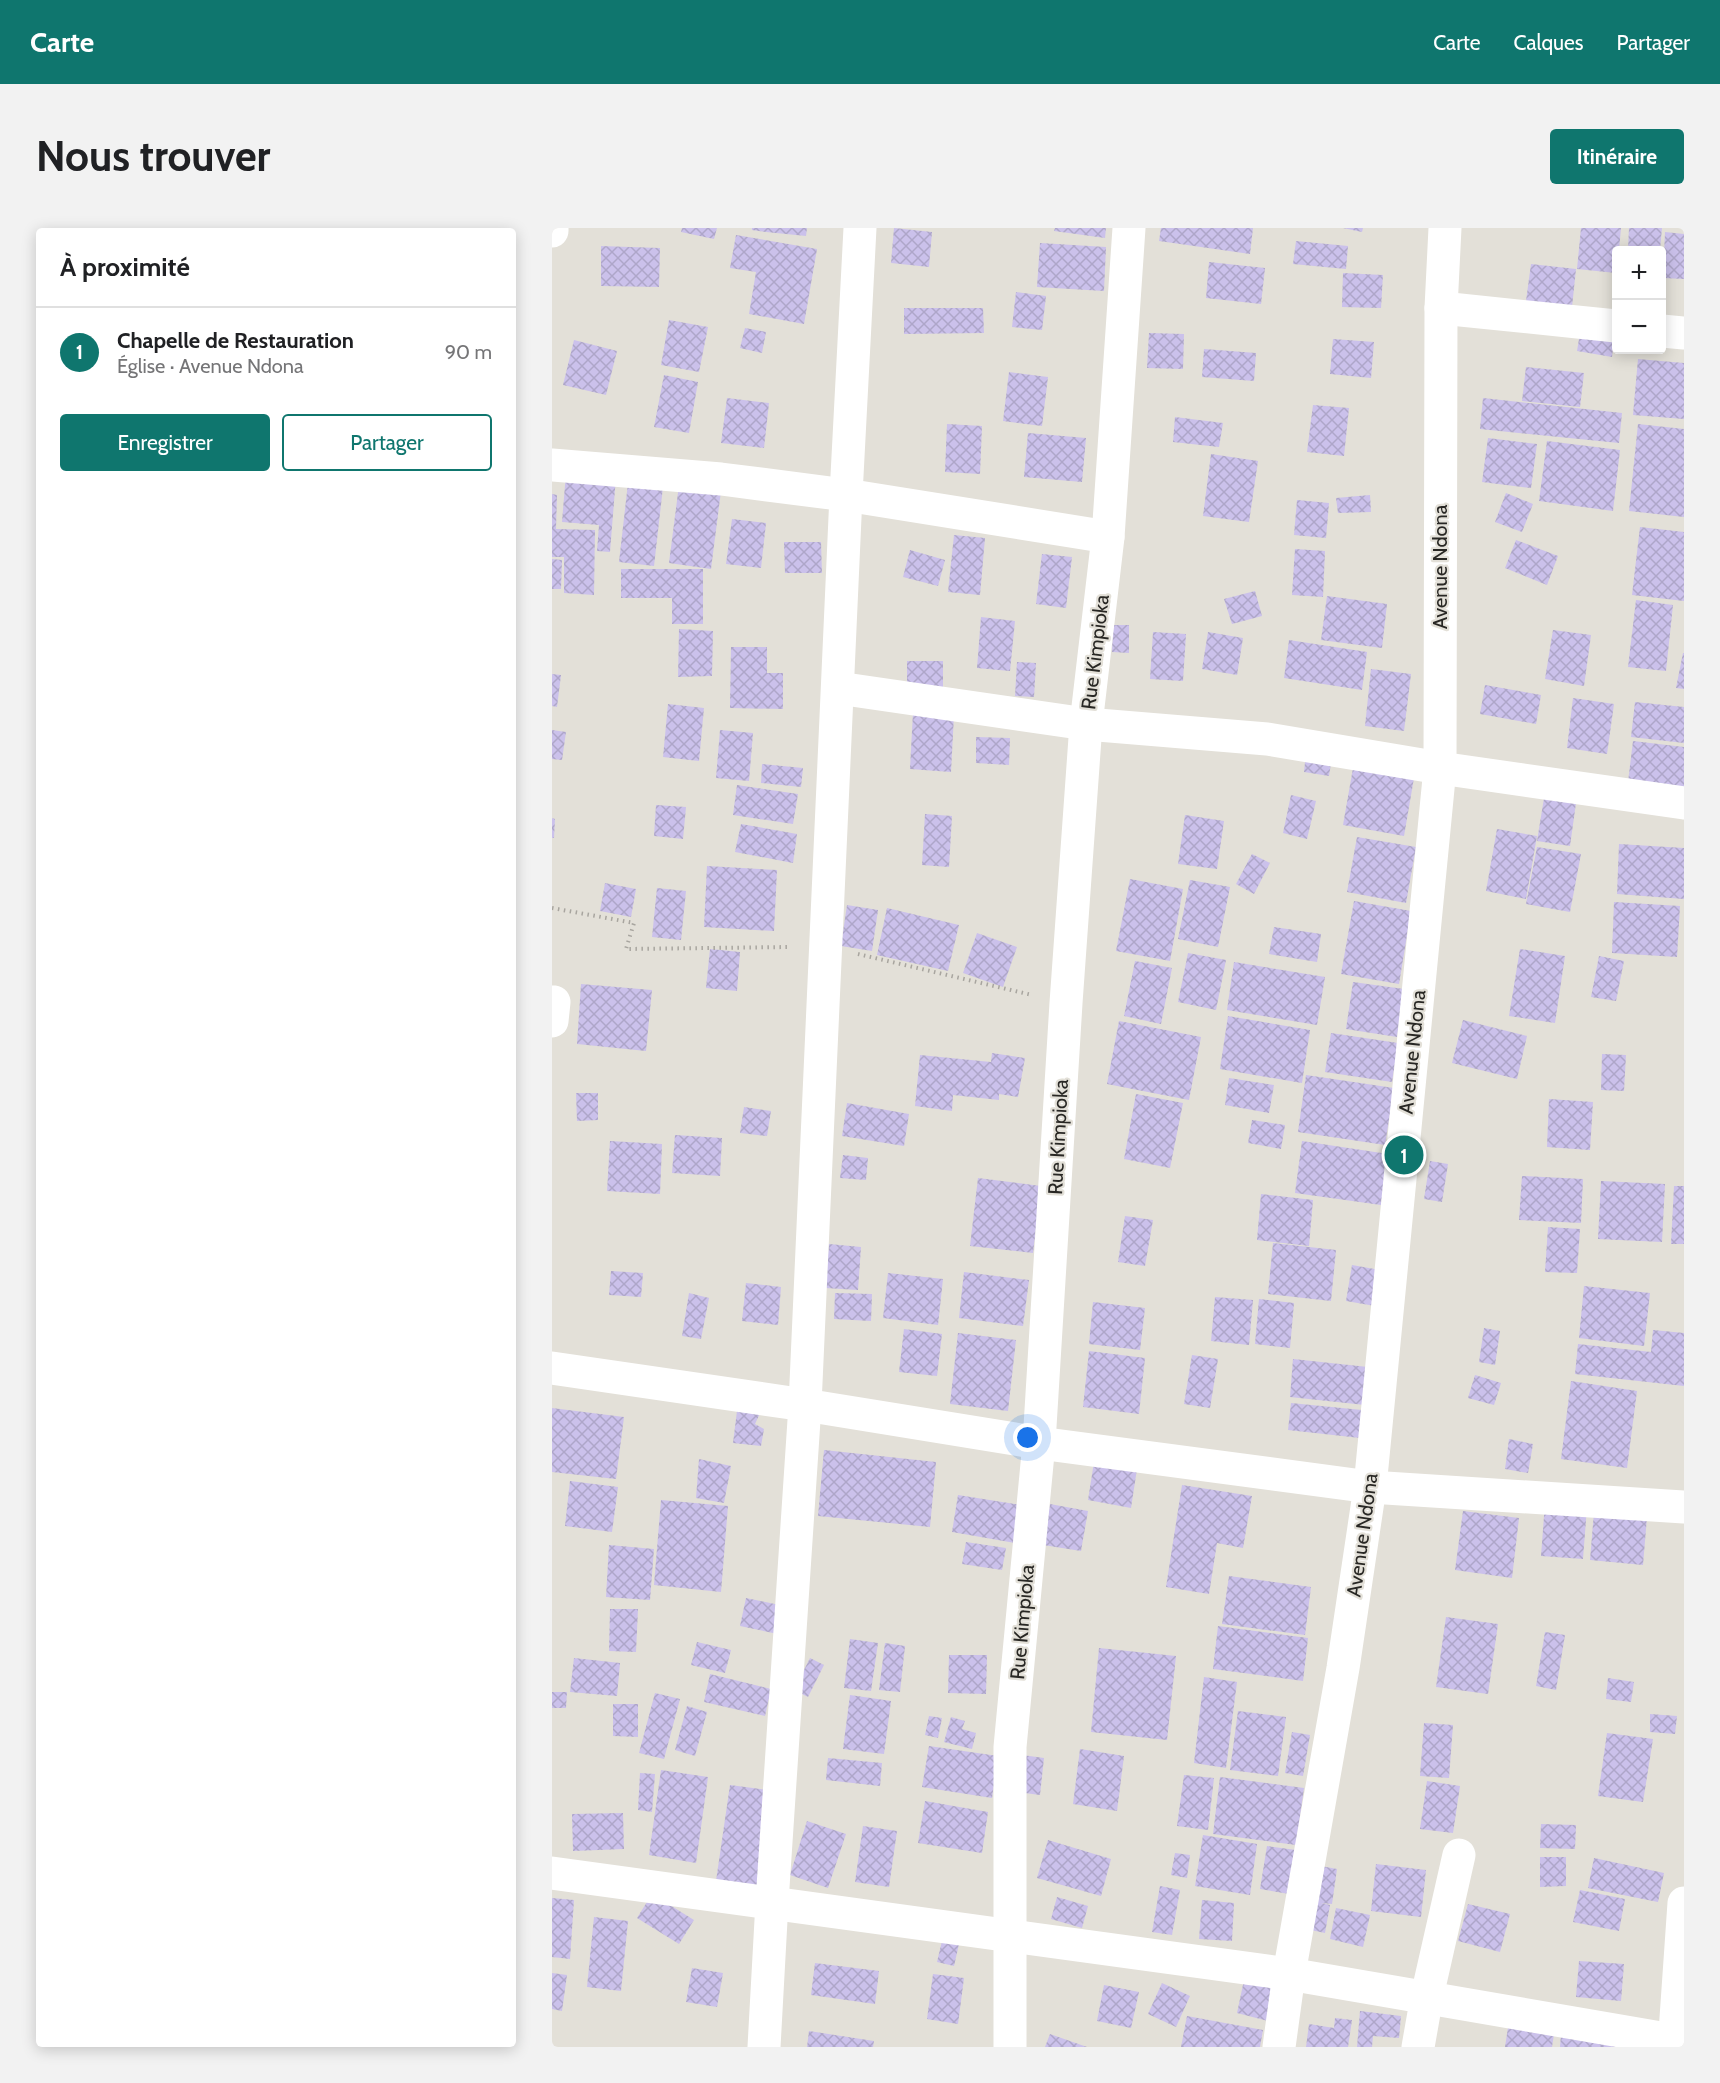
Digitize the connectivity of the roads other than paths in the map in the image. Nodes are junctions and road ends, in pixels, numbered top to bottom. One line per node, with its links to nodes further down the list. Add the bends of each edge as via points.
1 (860, 228): 9 (street)
2 (1129, 228): 10 (street, Rue Kimpioka)
3 (1445, 228): 4 (street, Avenue Ndona)
4 (1441, 308): 5 (street); 13 (street, Avenue Ndona)
5 (1612, 325)
6 (1666, 331): 7 (street)
7 (1684, 333)
8 (552, 465): 9 (street, via 721,479)
9 (846, 495): 10 (street); 11 (street)
10 (1108, 537): 12 (street, Rue Kimpioka)
11 (838, 688): 12 (street); 16 (street)
12 (1086, 724): 13 (street, via 1267,739); 17 (street, Rue Kimpioka)
13 (1440, 768): 14 (street); 18 (street, Avenue Ndona)
14 (1684, 802)
15 (552, 1368): 16 (street)
16 (805, 1405): 17 (street); 22 (street)
17 (1039, 1443): 18 (street); 24 (street, Rue Kimpioka, via 1010,1747)
18 (1370, 1487): 19 (street); 25 (street, Avenue Ndona, via 1343,1668)
19 (1684, 1507)
20 (1459, 1855): 26 (street)
21 (552, 1873): 22 (street)
22 (772, 1902): 24 (street); 28 (street)
23 (1684, 1903): 27 (street)
24 (1010, 1934): 25 (street); 29 (street, Rue Kimpioka)
25 (1289, 1974): 26 (street); 30 (street, Avenue Ndona)
26 (1427, 1996): 27 (street); 31 (street)
27 (1678, 2043)
28 (764, 2047)
29 (1010, 2047)
30 (1279, 2047)
31 (1418, 2047)

